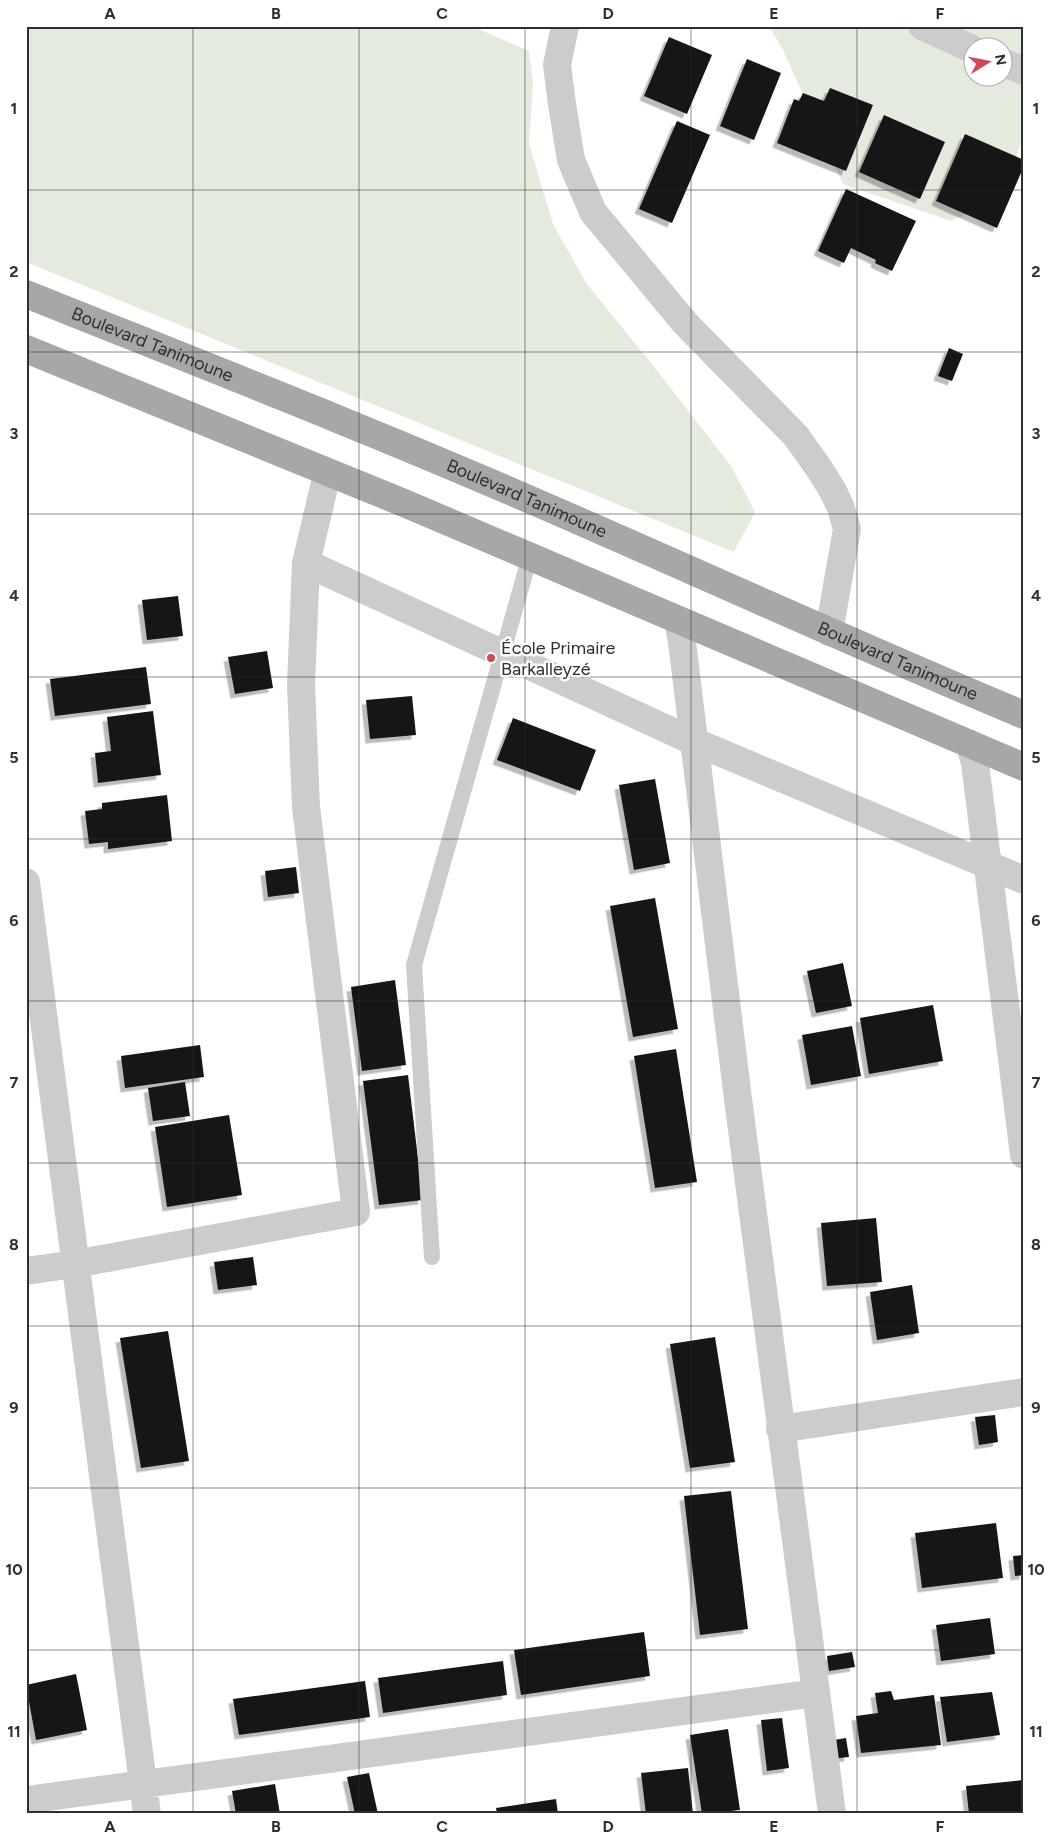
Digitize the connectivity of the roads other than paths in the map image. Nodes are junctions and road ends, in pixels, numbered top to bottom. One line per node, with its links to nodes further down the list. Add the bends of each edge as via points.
1 (565, 26): 12 (street, via 557,65 564,114 571,160 593,212 685,323 796,436 841,508 847,529)
2 (922, 26): 3 (street)
3 (962, 44)
4 (1012, 66): 5 (street)
5 (1024, 71)
6 (26, 294): 12 (main road, Boulevard Tanimoune, via 386,439)
7 (26, 349): 8 (main road)
8 (329, 473): 9 (main road); 10 (street)
9 (530, 556): 11 (main road); 13 (lane)
10 (306, 563): 13 (street); 23 (street, via 301,685 306,808 356,1212)
11 (678, 621): 15 (street); 16 (main road)
12 (829, 632): 14 (main road, Boulevard Tanimoune)
13 (502, 654): 15 (street); 22 (lane, via 414,965)
14 (1024, 715)
15 (695, 742): 18 (street); 26 (street)
16 (970, 745): 17 (main road); 18 (street)
17 (1024, 768)
18 (987, 864): 19 (street); 21 (street)
19 (1024, 880)
20 (26, 882): 23 (street)
21 (1024, 1155)
22 (432, 1257)
23 (76, 1264): 24 (street); 28 (street)
24 (26, 1271)
25 (1024, 1392): 26 (street)
26 (780, 1429): 27 (street)
27 (816, 1693): 28 (street); 31 (street)
28 (143, 1785): 29 (street); 30 (street)
29 (26, 1800)
30 (147, 1814)
31 (832, 1814)

